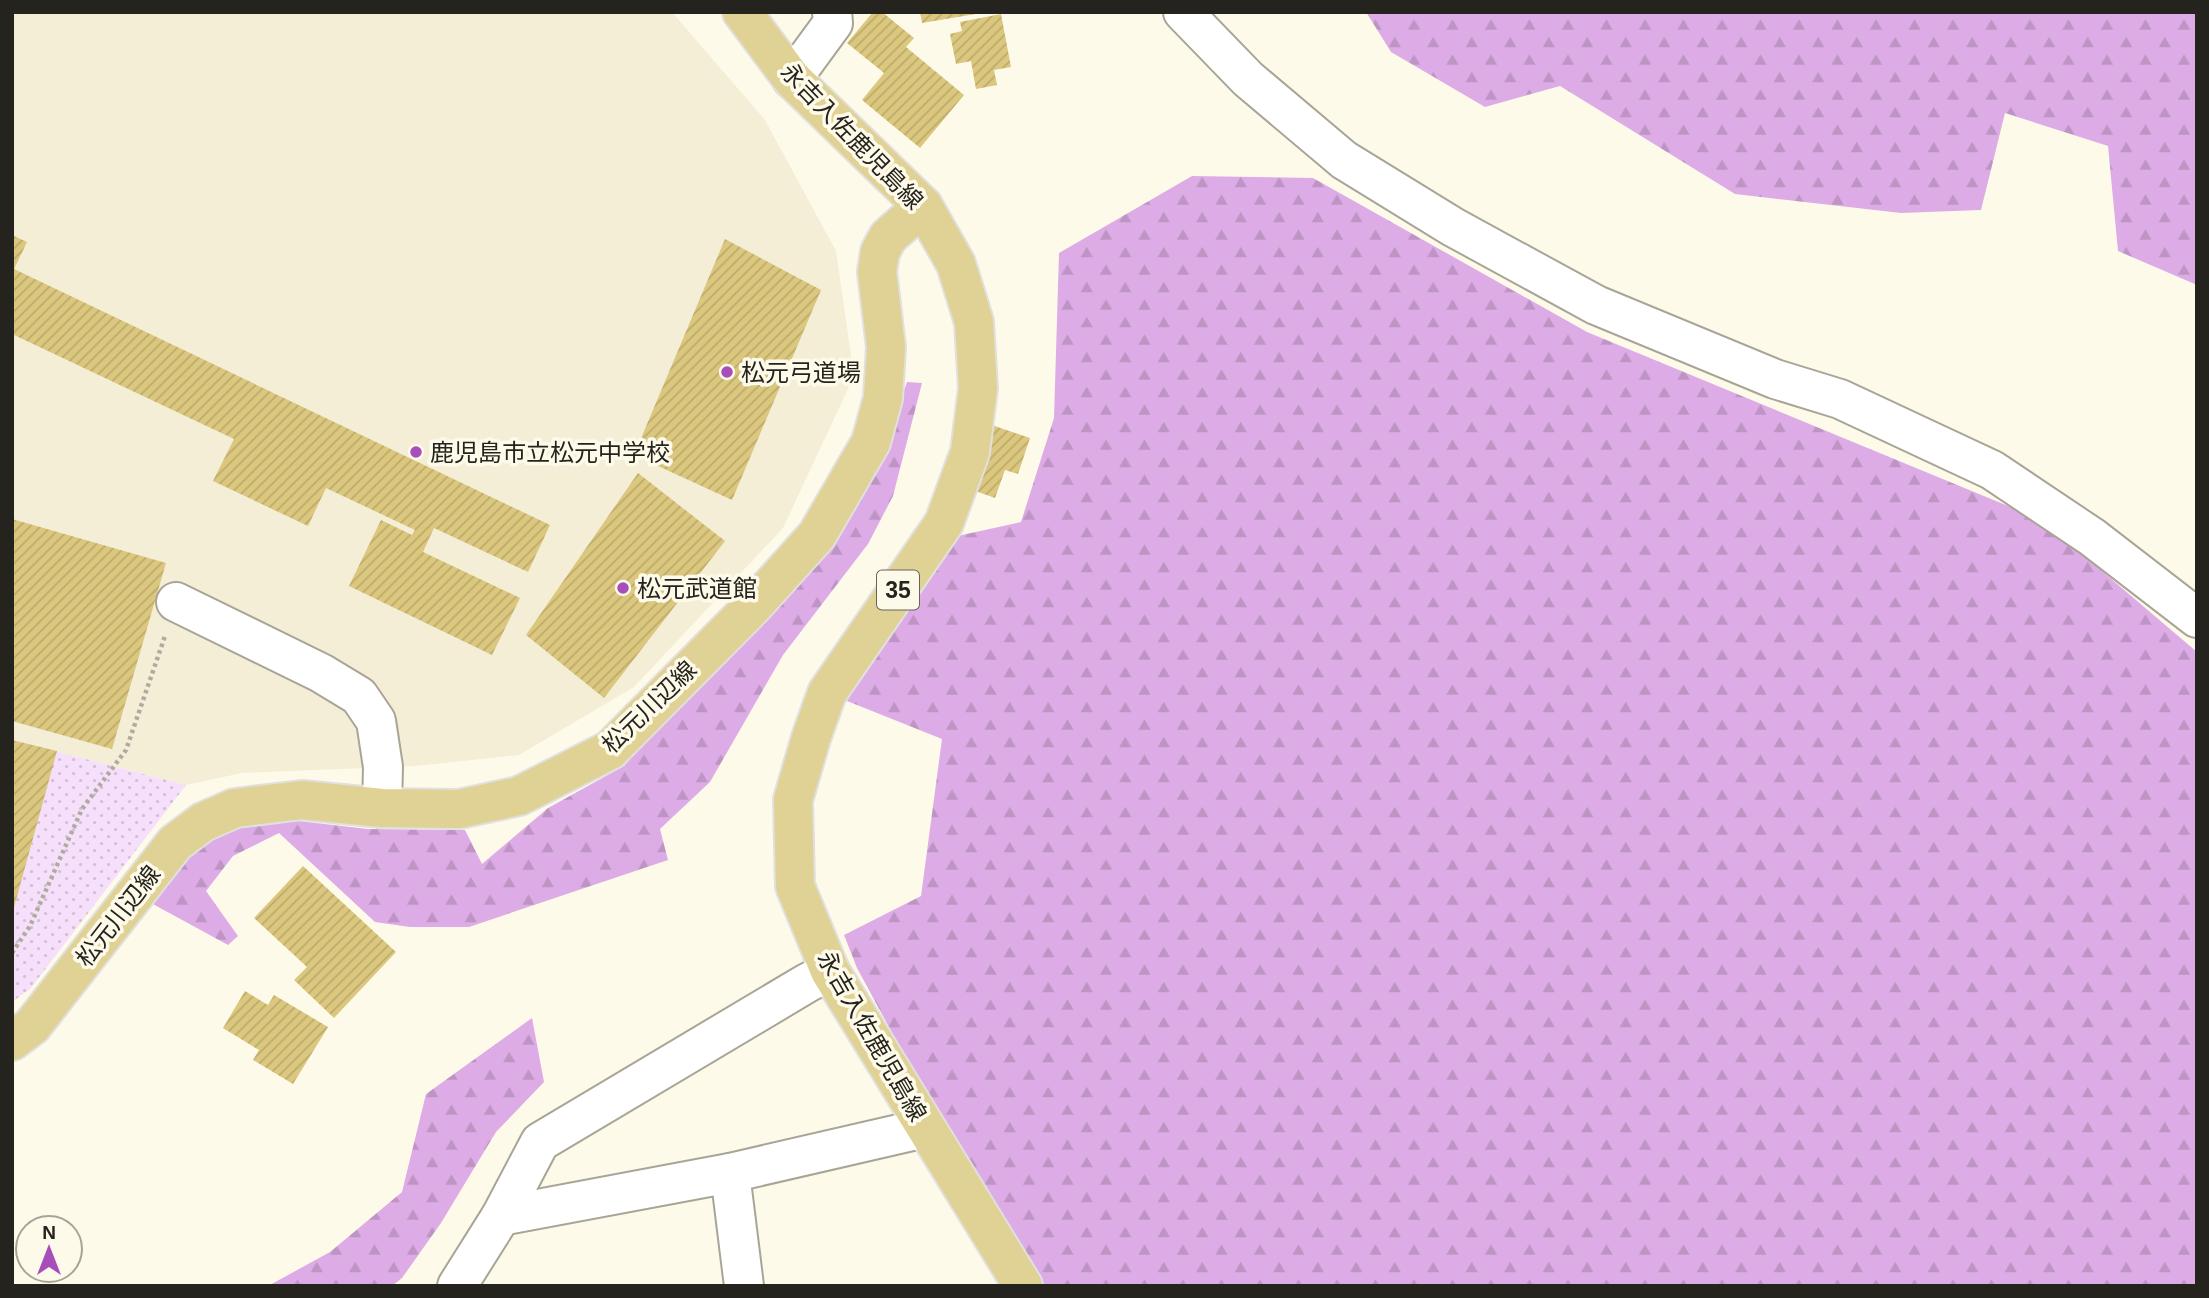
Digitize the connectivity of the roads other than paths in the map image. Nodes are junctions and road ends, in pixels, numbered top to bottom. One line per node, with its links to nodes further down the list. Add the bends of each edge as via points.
1 (742, 12): 4 (main road, 永吉入佐鹿児島線 / 35)
2 (832, 12): 4 (street, via 833,23)
3 (1184, 12): 7 (street, via 1248,79 1344,160 1453,227 1596,305 1775,379 1840,399 1992,470 2092,537)
4 (792, 79): 5 (main road, 永吉入佐鹿児島線 / 35)
5 (923, 206): 8 (main road, 松元川辺線, via 888,237 880,253 877,272 886,348 883,398 871,442 817,535 610,750 519,796 458,809); 9 (main road, 永吉入佐鹿児島線 / 35, via 956,264 974,322 978,388 970,452 944,523 827,693 793,800 795,886)
6 (176, 602): 8 (street, via 359,696 376,721 383,767)
7 (2197, 618)
8 (382, 808): 10 (main road, 松元川辺線, via 302,800 235,808 203,822 175,842 32,1026)
9 (830, 971): 11 (main road, 永吉入佐鹿児島線 / 35); 13 (street, via 540,1142)
10 (12, 1041)
11 (925, 1128): 12 (street); 16 (main road, 永吉入佐鹿児島線 / 35)
12 (730, 1173): 13 (street); 15 (street)
13 (501, 1216): 14 (street)
14 (457, 1286)
15 (744, 1286)
16 (1023, 1286)

